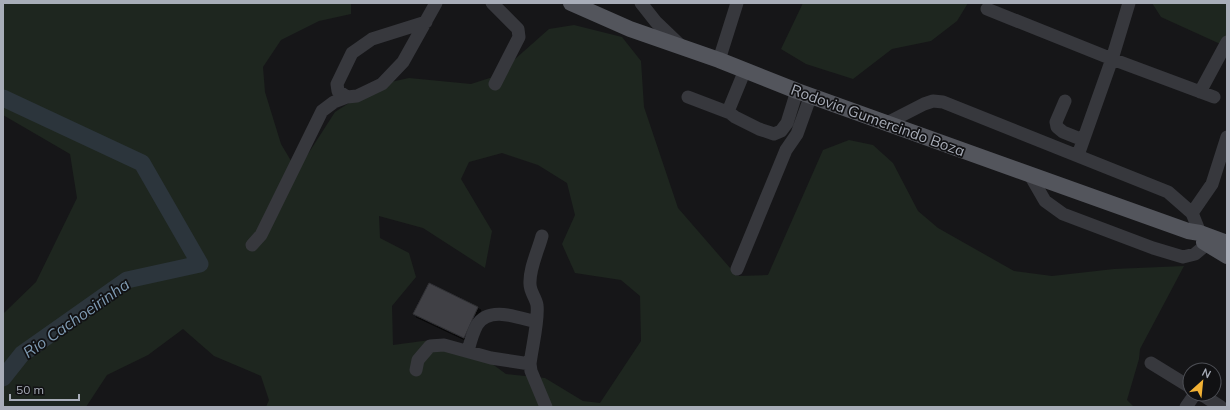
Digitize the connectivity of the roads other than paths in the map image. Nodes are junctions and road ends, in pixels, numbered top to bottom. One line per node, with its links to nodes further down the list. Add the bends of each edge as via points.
1 (436, 3): 8 (street)
2 (492, 3): 14 (street, via 519,33)
3 (571, 3): 10 (main road, Rodovia Gumercindo Boza, via 630,29)
4 (641, 3): 10 (street)
5 (737, 3): 12 (street)
6 (1129, 3): 11 (street)
7 (987, 9): 11 (street)
8 (426, 22): 17 (street, via 403,62 382,84 357,96); 17 (street, via 372,39 352,54 337,84 338,91)
9 (1227, 42): 15 (street)
10 (681, 47): 12 (main road, Rodovia Gumercindo Boza)
11 (1112, 59): 15 (street); 24 (street)
12 (719, 60): 13 (main road, Rodovia Gumercindo Boza)
13 (744, 70): 16 (main road, Rodovia Gumercindo Boza); 21 (street, via 729,109)
14 (495, 84)
15 (1200, 92): 19 (street)
16 (804, 93): 21 (street, via 787,123 774,134); 22 (main road, Rodovia Gumercindo Boza); 32 (street, via 797,134 786,150)
17 (347, 97): 30 (street, via 322,111 261,235)
18 (688, 97): 21 (street)
19 (1214, 97)
20 (1065, 100): 24 (street, via 1056,122 1057,127)
21 (730, 113)
22 (888, 123): 25 (street, via 924,104 933,101 944,102); 26 (main road, Rodovia Gumercindo Boza)
23 (1227, 137): 27 (street, via 1212,184)
24 (1083, 140): 25 (street)
25 (1078, 155): 27 (street, via 1168,192)
26 (1030, 175): 29 (main road, Rodovia Gumercindo Boza); 29 (street, via 1045,201 1063,214 1153,248 1183,257 1195,254)
27 (1192, 213): 29 (street)
28 (542, 236): 33 (street, via 530,284 531,294 537,304)
29 (1211, 237): 31 (main road, Rodovia Gumercindo Boza)
30 (252, 245)
31 (1227, 256)
32 (737, 269)
33 (536, 322): 34 (street, via 500,314 484,317 478,324); 36 (street)
34 (468, 351): 36 (street, via 491,358); 37 (street, via 444,345 430,346 418,360)
35 (1151, 363): 38 (street)
36 (530, 364): 39 (street)
37 (416, 370)
38 (1182, 382)
39 (546, 407)

